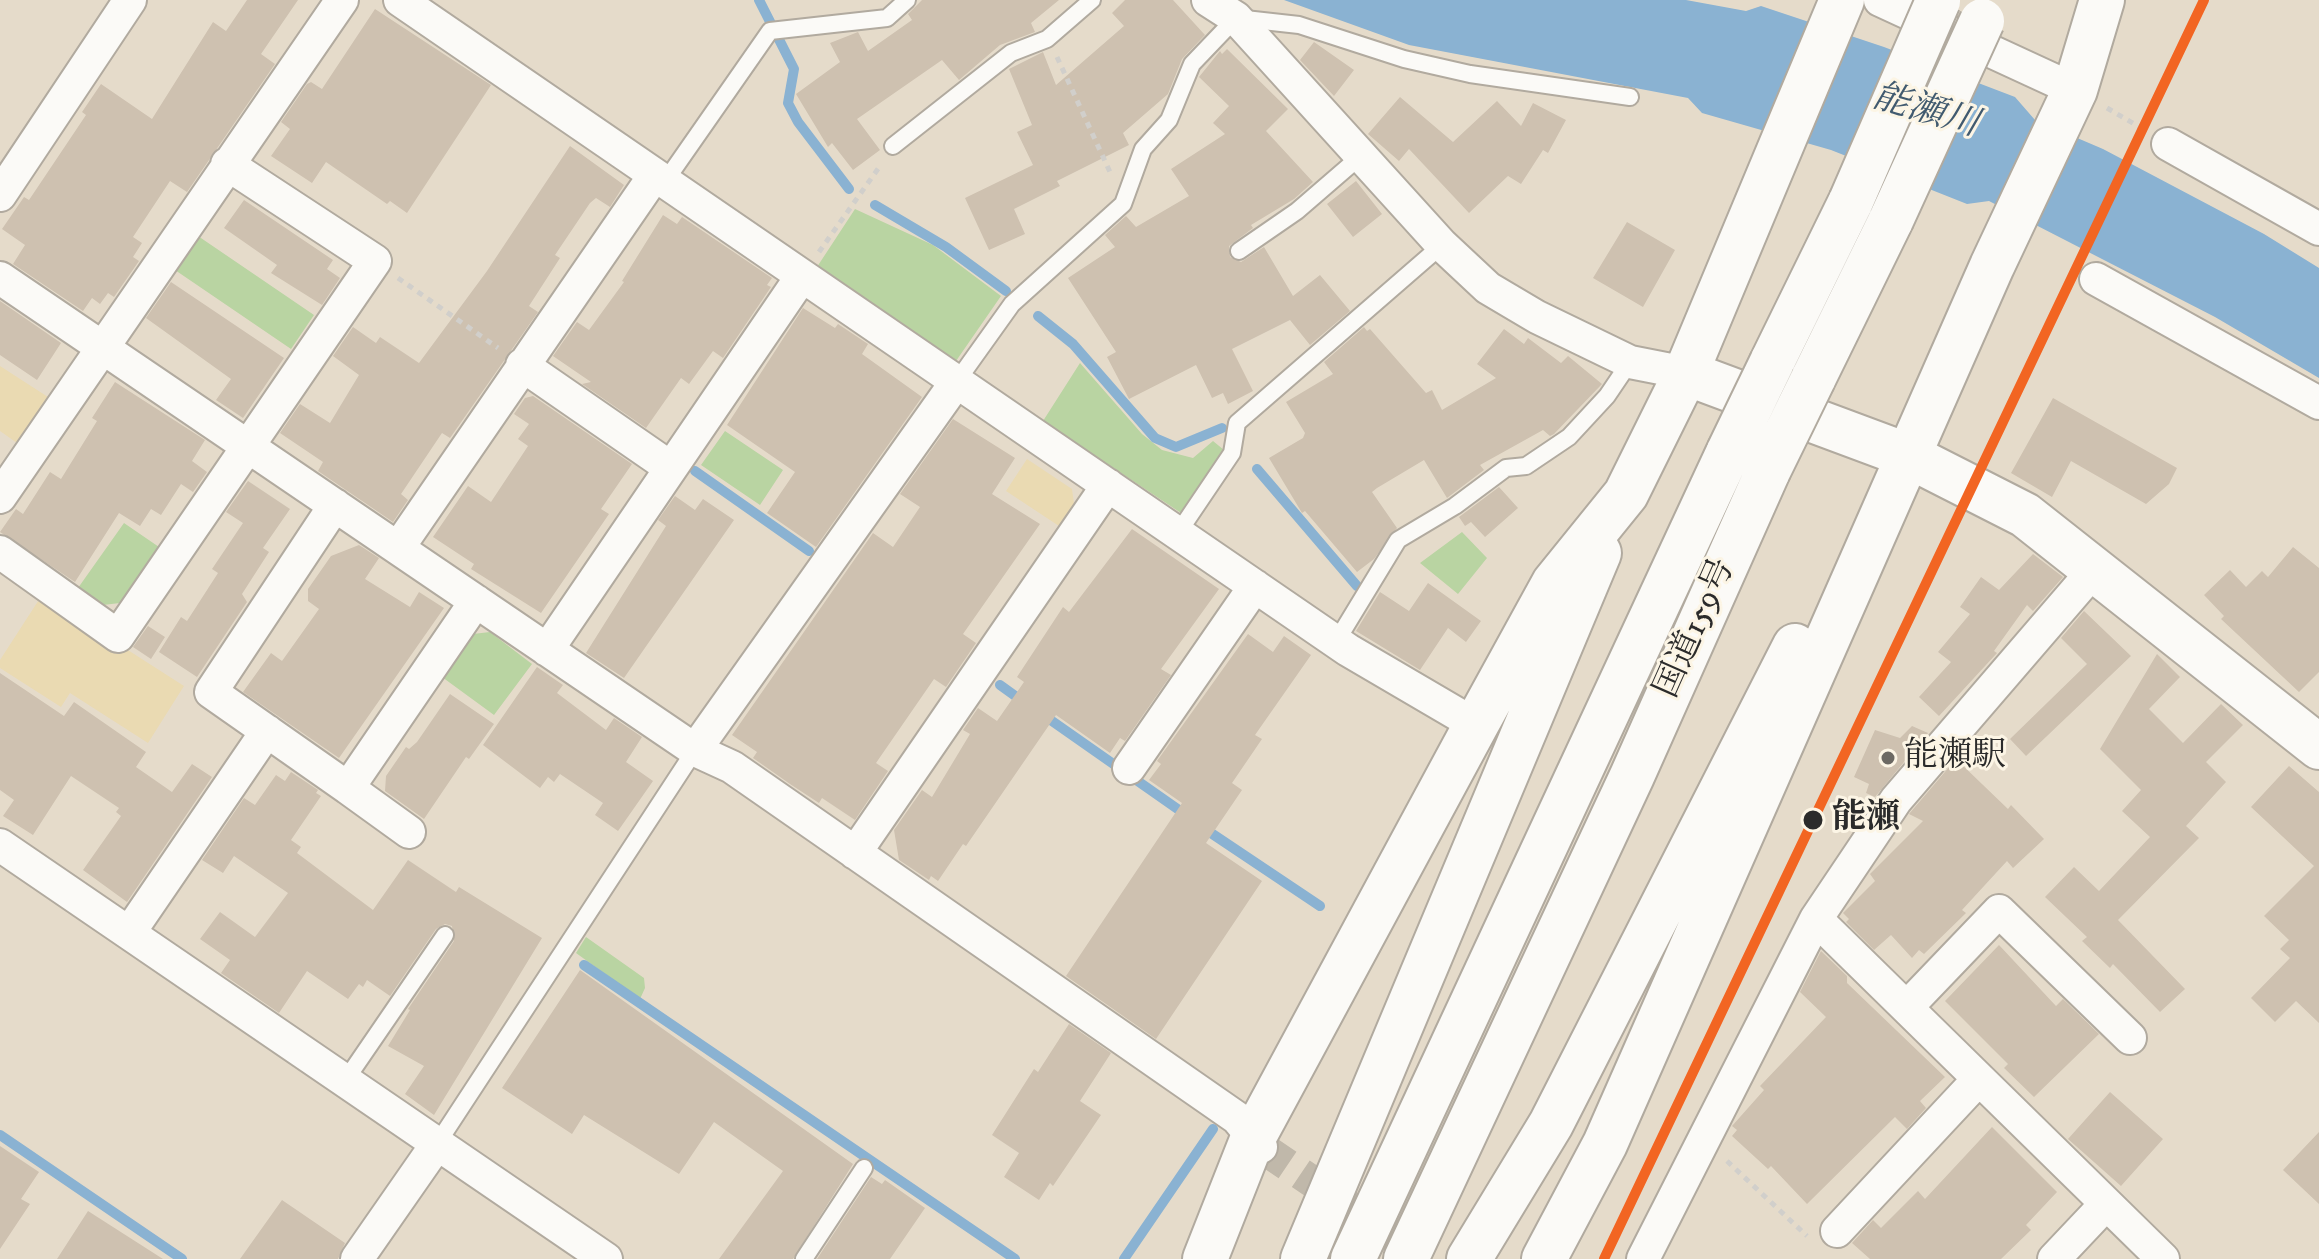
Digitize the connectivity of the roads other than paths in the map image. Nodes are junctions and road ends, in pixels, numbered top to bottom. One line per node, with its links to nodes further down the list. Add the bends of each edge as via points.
1 (130, 0): 21 (street)
2 (342, 0): 19 (street)
3 (400, 0): 20 (street)
4 (907, 0): 20 (lane, via 887,18 770,31)
5 (1092, 0): 17 (lane, via 1047,39 1011,53)
6 (1208, 0): 12 (street)
7 (1842, 0): 31 (main road)
8 (1880, 0): 14 (street)
9 (2102, 0): 14 (main road)
10 (2125, 0): 14 (main road)
11 (1938, 1): 76 (main road, 国道159号, bridge, via 1851,201)
12 (1240, 9): 15 (lane, via 1470,74); 18 (street); 32 (lane, via 1192,64 1169,120 1143,149 1123,204 1012,304)
13 (1987, 10): 77 (main road, 国道159号, bridge, via 1768,471)
14 (2075, 89): 35 (main road)
15 (1630, 97)
16 (2168, 144): 22 (street)
17 (893, 146)
18 (1363, 154): 23 (street); 24 (lane, via 1297,211)
19 (227, 164): 28 (street); 34 (street, via 375,261)
20 (659, 179): 25 (street); 30 (street)
21 (0, 195)
22 (2319, 229)
23 (1442, 245): 29 (street, via 1488,288); 42 (lane, via 1237,423 1232,453)
24 (1239, 251)
25 (802, 276): 32 (street); 36 (street)
26 (0, 278): 28 (street)
27 (2096, 279): 33 (street)
28 (101, 346): 34 (street); 39 (street)
29 (1630, 362): 31 (street); 48 (lane, via 1569,437 1526,466 1506,468 1398,540)
30 (522, 365): 36 (street); 43 (street)
31 (1686, 373): 35 (main road); 38 (main road)
32 (957, 381): 37 (street); 53 (street)
33 (2319, 403)
34 (247, 443): 40 (street); 44 (street, via 118,636)
35 (1909, 456): 41 (main road); 45 (main road, via 2025,515)
36 (671, 468): 49 (street)
37 (1108, 485): 42 (street); 58 (street)
38 (1626, 494): 50 (main road, via 1554,583); 75 (main road)
39 (0, 497)
40 (335, 505): 43 (street); 51 (street, via 211,692)
41 (1881, 519): 78 (main road, via 1800,636 1551,1124); 79 (main road, via 1605,1144)
42 (1178, 533): 46 (street)
43 (398, 548): 47 (street)
44 (0, 552)
45 (2094, 570): 52 (main road); 59 (street, via 1896,800)
46 (1255, 586): 48 (street); 54 (street)
47 (476, 601): 49 (street); 55 (street)
48 (1336, 642): 50 (street)
49 (547, 650): 53 (street)
50 (1476, 725): 66 (main road)
51 (267, 731): 55 (street); 60 (street)
52 (2315, 737)
53 (695, 750): 58 (street, via 732,767); 67 (lane)
54 (1129, 768)
55 (348, 788): 56 (street)
56 (409, 832)
57 (0, 845): 60 (street)
58 (855, 853): 66 (street, via 1237,1118)
59 (1816, 919): 62 (street); 80 (street)
60 (129, 933): 65 (street)
61 (445, 935): 65 (lane)
62 (1907, 1007): 63 (street, via 1999,911); 64 (street)
63 (2130, 1038)
64 (1978, 1080): 69 (street); 70 (street)
65 (345, 1081): 67 (street)
66 (1257, 1143): 74 (main road)
67 (437, 1144): 71 (street); 72 (street)
68 (864, 1168): 73 (lane)
69 (2106, 1204): 81 (street); 82 (street)
70 (1826, 1237)
71 (357, 1259)
72 (606, 1259)
73 (804, 1259)
74 (1205, 1259)
75 (1303, 1259)
76 (1353, 1259)
77 (1406, 1259)
78 (1469, 1259)
79 (1544, 1259)
80 (1643, 1259)
81 (2054, 1259)
82 (2163, 1259)

